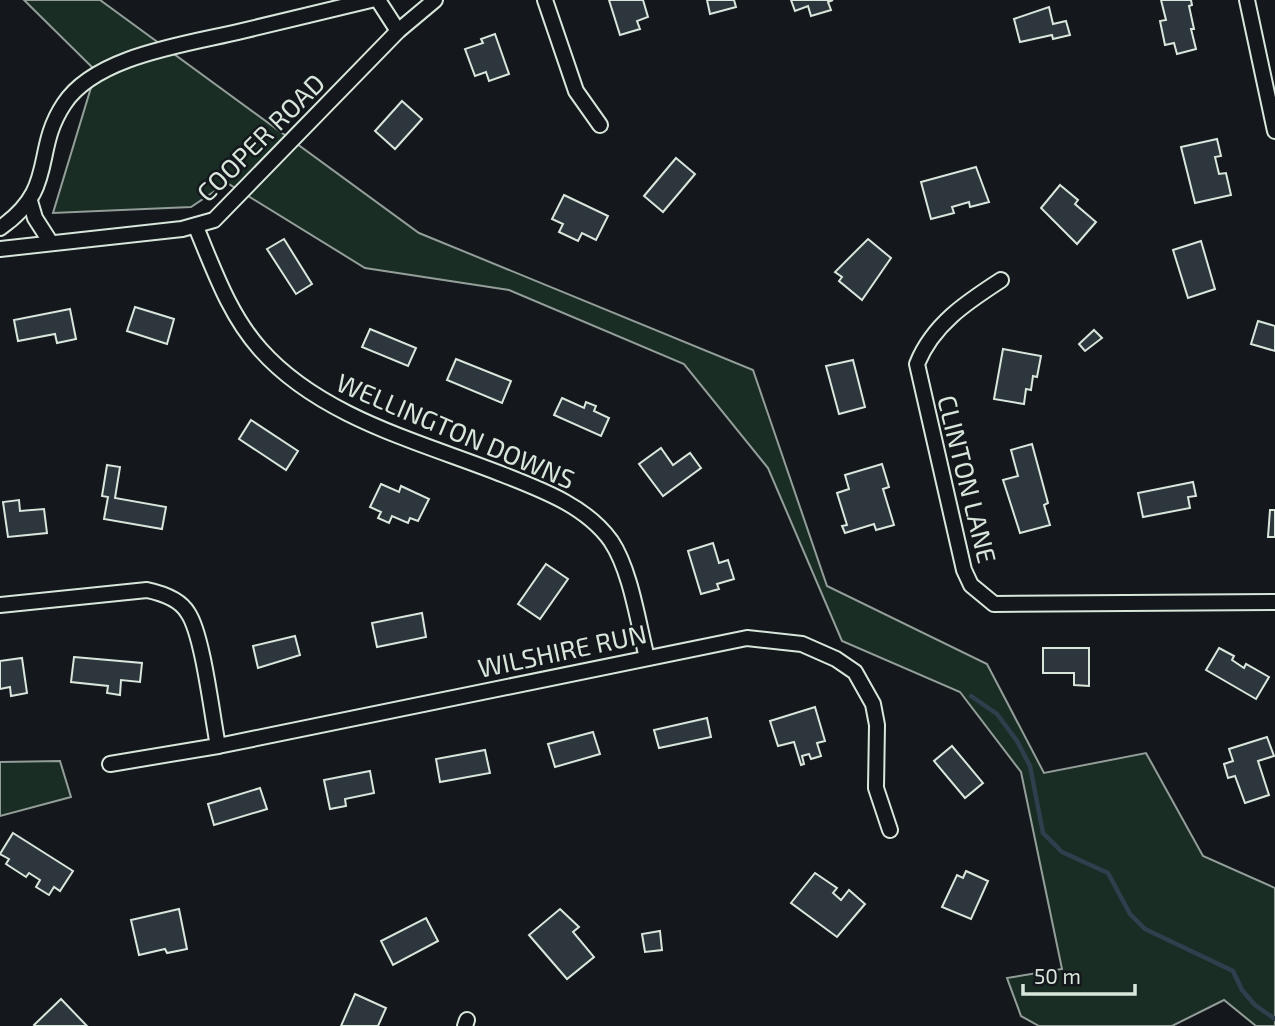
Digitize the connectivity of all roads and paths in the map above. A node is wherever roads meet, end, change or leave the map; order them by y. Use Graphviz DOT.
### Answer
graph roads {
  1 [pos="371,0"];
  2 [pos="378,0"];
  3 [pos="435,0"];
  4 [pos="545,0"];
  5 [pos="1247,0"];
  6 [pos="398,31"];
  7 [pos="600,125"];
  8 [pos="1275,131"];
  9 [pos="30,201"];
  10 [pos="196,227"];
  11 [pos="0,228"];
  12 [pos="51,243"];
  13 [pos="0,249"];
  14 [pos="1002,280"];
  15 [pos="1275,603"];
  16 [pos="0,605"];
  17 [pos="647,658"];
  18 [pos="218,746"];
  19 [pos="110,764"];
  20 [pos="890,830"];
  1 -- 9 [label="street"];
  2 -- 6 [label="street"];
  3 -- 6 [label="street, COOPER ROAD"];
  4 -- 7 [label="street"];
  5 -- 8 [label="street"];
  6 -- 10 [label="street, COOPER ROAD"];
  9 -- 11 [label="street"];
  9 -- 12 [label="street"];
  10 -- 12 [label="street, COOPER ROAD"];
  10 -- 17 [label="street, WELLINGTON DOWNS"];
  12 -- 13 [label="street, COOPER ROAD"];
  14 -- 15 [label="street, CLINTON LANE"];
  16 -- 18 [label="street"];
  17 -- 18 [label="street, WILSHIRE RUN"];
  17 -- 20 [label="street, WILSHIRE RUN"];
  18 -- 19 [label="street, WILSHIRE RUN"];
}
